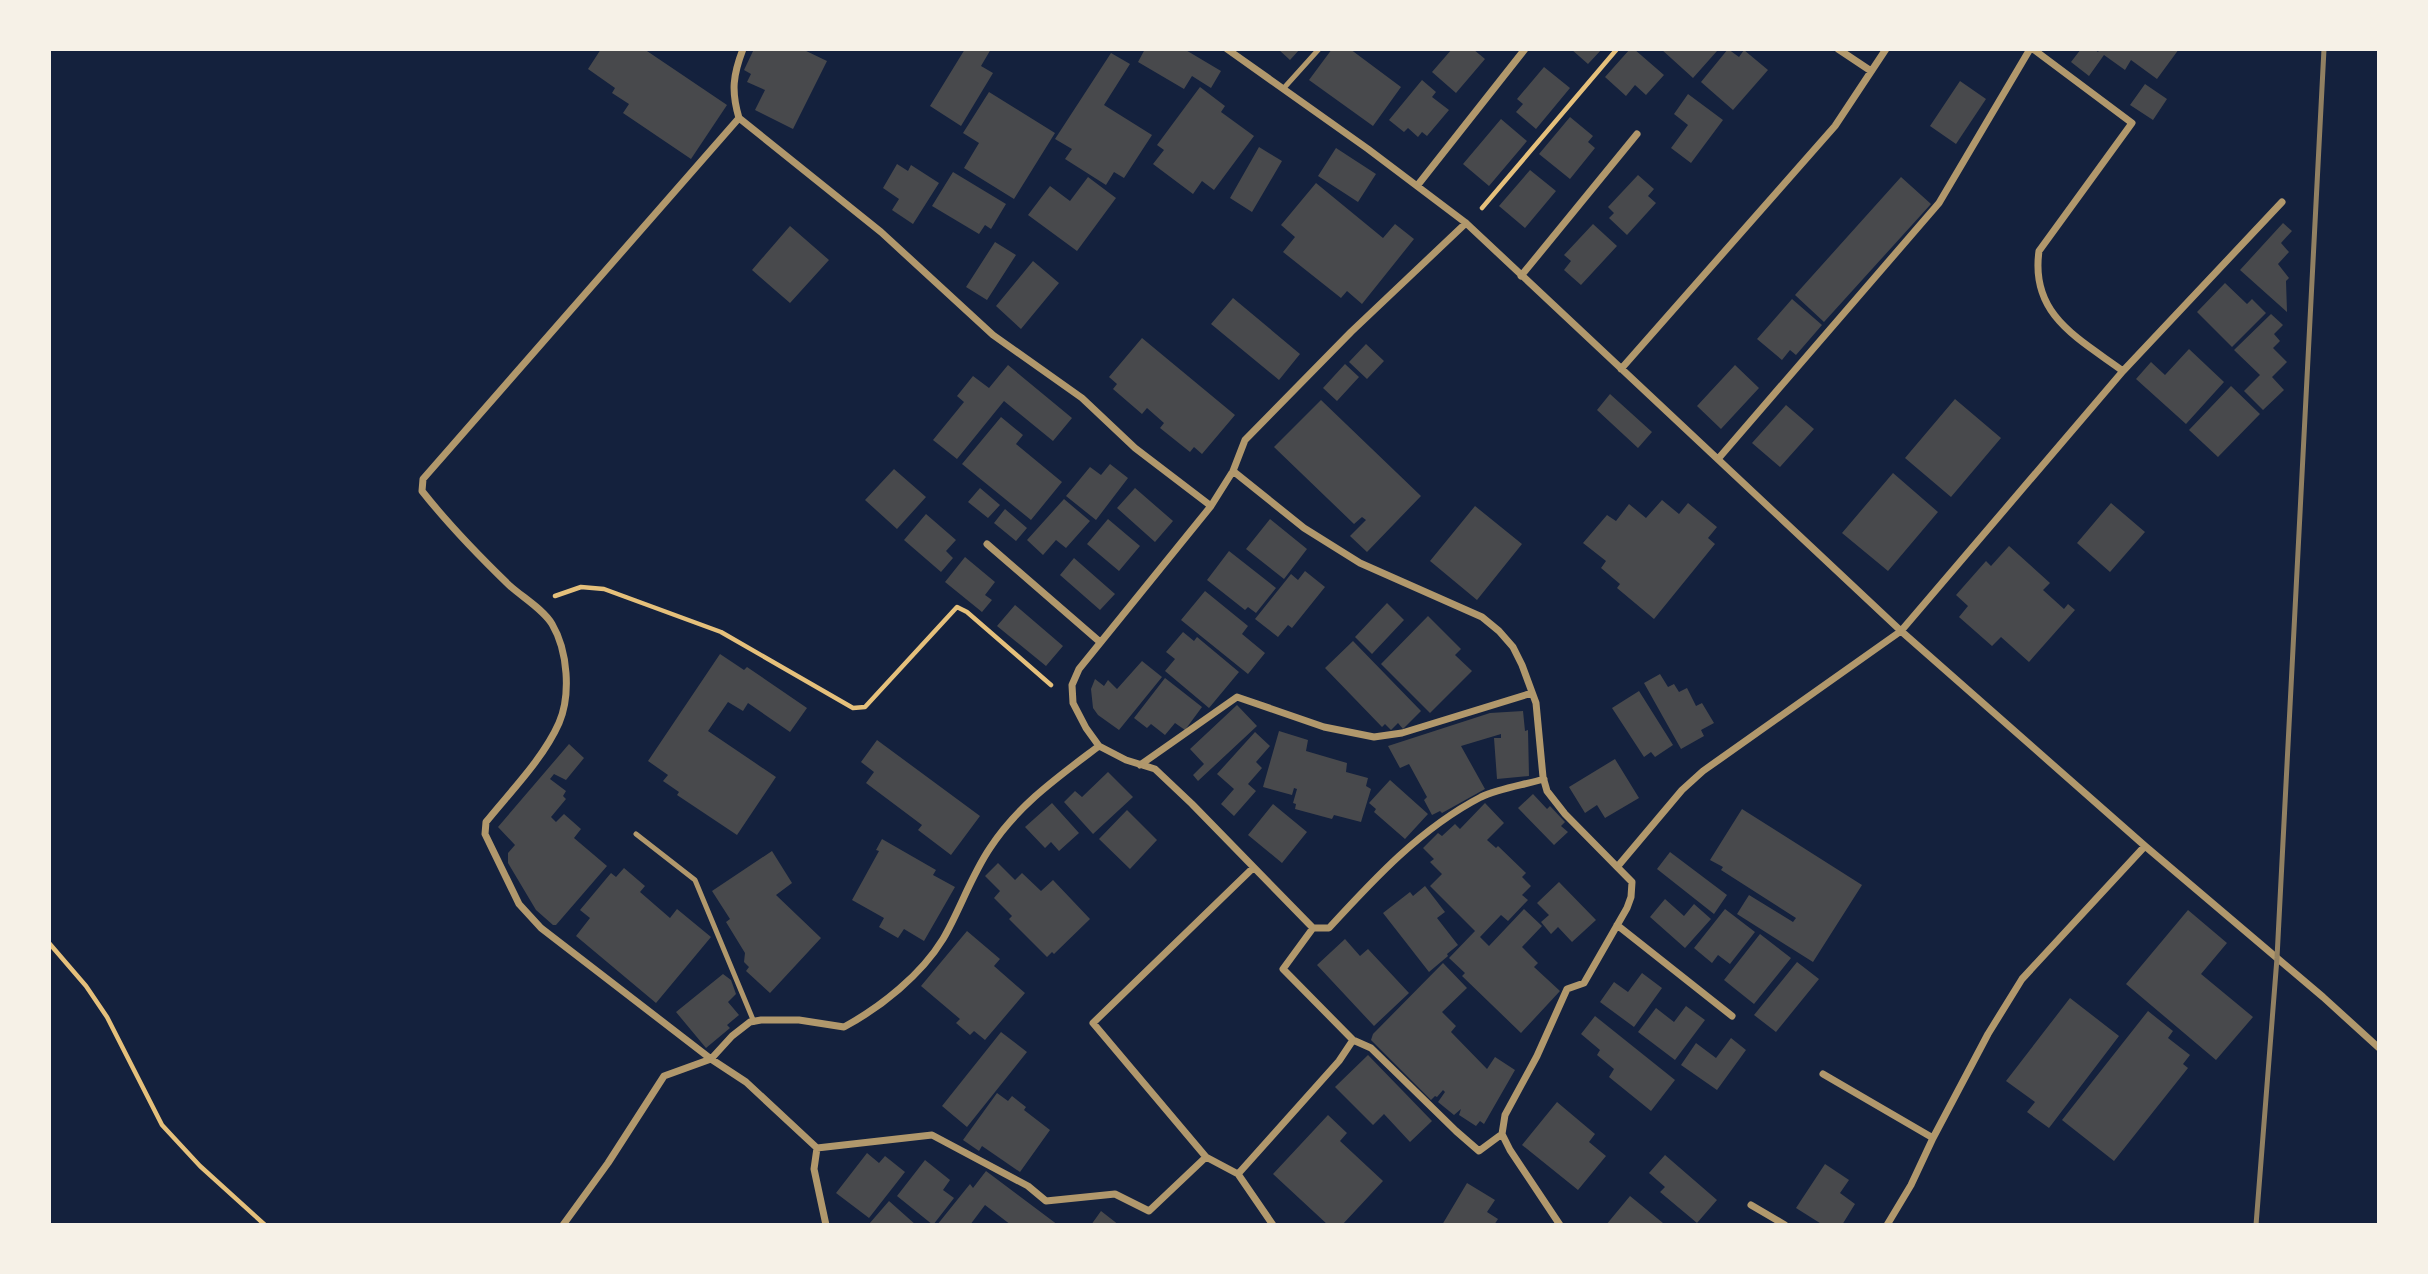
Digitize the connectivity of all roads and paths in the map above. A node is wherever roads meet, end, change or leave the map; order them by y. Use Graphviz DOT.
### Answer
graph roads {
  1 [pos="743,49"];
  2 [pos="1228,49"];
  3 [pos="1319,49"];
  4 [pos="1525,49"];
  5 [pos="1617,49"];
  6 [pos="1838,49"];
  7 [pos="1886,49"];
  8 [pos="2032,49"];
  9 [pos="1871,71"];
  10 [pos="1283,89"];
  11 [pos="739,118"];
  12 [pos="1637,134"];
  13 [pos="1417,186"];
  14 [pos="2282,202"];
  15 [pos="1466,223"];
  16 [pos="1521,275"];
  17 [pos="1620,369"];
  18 [pos="2123,371"];
  19 [pos="1718,459"];
  20 [pos="1233,471"];
  21 [pos="1211,506"];
  22 [pos="986,544"];
  23 [pos="531,605"];
  24 [pos="1900,631"];
  25 [pos="1100,642"];
  26 [pos="1532,693"];
  27 [pos="1073,703"];
  28 [pos="1099,746"];
  29 [pos="1140,765"];
  30 [pos="1544,779"];
  31 [pos="636,834"];
  32 [pos="2145,846"];
  33 [pos="1618,866"];
  34 [pos="1253,868"];
  35 [pos="1617,925"];
  36 [pos="1313,928"];
  37 [pos="49,943"];
  38 [pos="1732,1016"];
  39 [pos="754,1021"];
  40 [pos="1353,1040"];
  41 [pos="2379,1048"];
  42 [pos="711,1059"];
  43 [pos="1823,1074"];
  44 [pos="1502,1133"];
  45 [pos="1933,1138"];
  46 [pos="817,1148"];
  47 [pos="1206,1157"];
  48 [pos="1238,1174"];
  49 [pos="1751,1205"];
  50 [pos="265,1225"];
  51 [pos="564,1225"];
  52 [pos="827,1225"];
  53 [pos="1273,1225"];
  54 [pos="1560,1225"];
  55 [pos="1786,1225"];
  56 [pos="1887,1225"];
  1 -- 11 [label="street"];
  2 -- 10 [label="street"];
  3 -- 10 [label="lane"];
  4 -- 13 [label="street"];
  5 -- 15 [label="path"];
  6 -- 9 [label="street"];
  7 -- 9 [label="street"];
  8 -- 18 [label="street"];
  8 -- 19 [label="street"];
  9 -- 17 [label="street"];
  10 -- 13 [label="street"];
  11 -- 21 [label="street"];
  11 -- 23 [label="street"];
  12 -- 16 [label="street"];
  13 -- 15 [label="street"];
  14 -- 18 [label="street"];
  15 -- 16 [label="street"];
  15 -- 20 [label="street"];
  16 -- 17 [label="street"];
  17 -- 19 [label="street"];
  18 -- 24 [label="street"];
  19 -- 24 [label="street"];
  20 -- 21 [label="street"];
  20 -- 26 [label="street"];
  21 -- 25 [label="street"];
  22 -- 25 [label="street"];
  23 -- 27 [label="path"];
  23 -- 42 [label="street"];
  24 -- 32 [label="street"];
  24 -- 33 [label="street"];
  25 -- 27 [label="street"];
  26 -- 29 [label="street"];
  26 -- 30 [label="street"];
  27 -- 28 [label="street"];
  28 -- 29 [label="street"];
  28 -- 39 [label="street"];
  29 -- 34 [label="street"];
  30 -- 33 [label="street"];
  30 -- 36 [label="street"];
  31 -- 39 [label="lane"];
  32 -- 41 [label="street"];
  32 -- 45 [label="street"];
  33 -- 35 [label="street"];
  34 -- 36 [label="street"];
  34 -- 47 [label="street"];
  35 -- 38 [label="street"];
  35 -- 44 [label="street"];
  36 -- 40 [label="street"];
  37 -- 50 [label="path"];
  39 -- 42 [label="street"];
  40 -- 44 [label="street"];
  40 -- 48 [label="street"];
  42 -- 46 [label="street"];
  42 -- 51 [label="street"];
  43 -- 45 [label="street"];
  44 -- 54 [label="street"];
  45 -- 56 [label="street"];
  46 -- 47 [label="street"];
  46 -- 52 [label="street"];
  47 -- 48 [label="street"];
  48 -- 53 [label="street"];
  49 -- 55 [label="street"];
}
